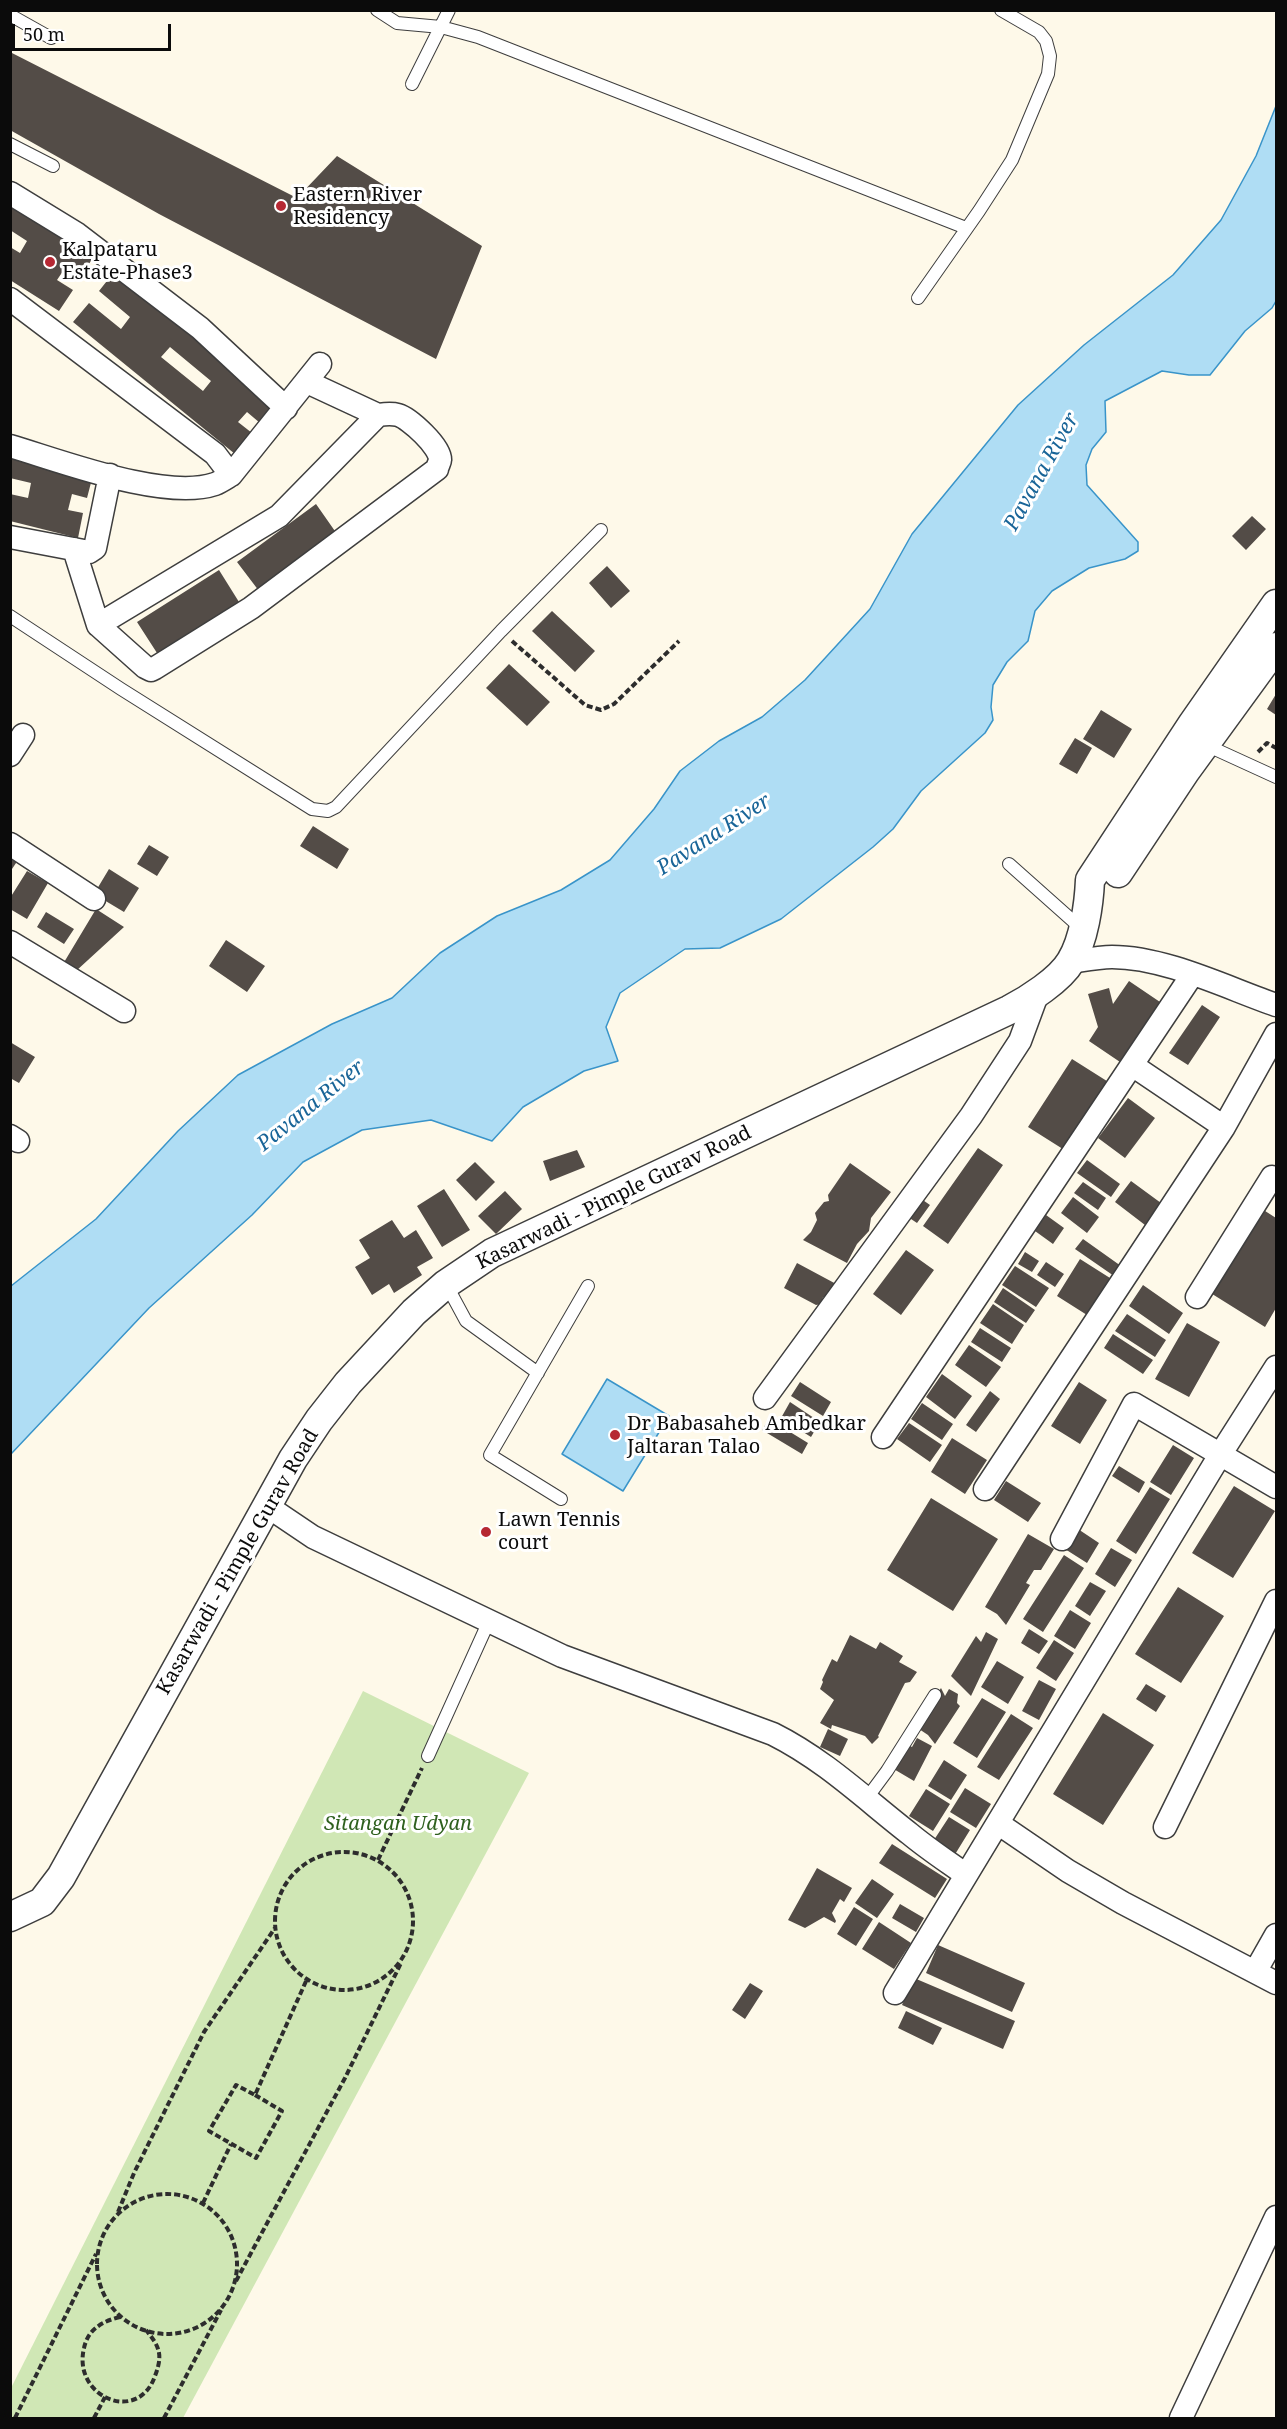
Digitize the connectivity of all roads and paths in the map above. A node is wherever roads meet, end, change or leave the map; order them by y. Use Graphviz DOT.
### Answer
graph roads {
  1 [pos="377,10"];
  2 [pos="449,10"];
  3 [pos="1001,10"];
  4 [pos="10,15"];
  5 [pos="441,27"];
  6 [pos="51,38"];
  7 [pos="412,84"];
  8 [pos="10,144"];
  9 [pos="53,166"];
  10 [pos="10,193"];
  11 [pos="966,228"];
  12 [pos="10,298"];
  13 [pos="918,298"];
  14 [pos="286,408"];
  15 [pos="378,415"];
  16 [pos="10,446"];
  17 [pos="110,475"];
  18 [pos="231,475"];
  19 [pos="602,530"];
  20 [pos="10,537"];
  21 [pos="74,549"];
  22 [pos="1276,604"];
  23 [pos="10,616"];
  24 [pos="98,626"];
  25 [pos="501,631"];
  26 [pos="679,641"];
  27 [pos="1276,647"];
  28 [pos="23,735"];
  29 [pos="1206,745"];
  30 [pos="10,755"];
  31 [pos="1276,777"];
  32 [pos="10,844"];
  33 [pos="1009,864"];
  34 [pos="94,899"];
  35 [pos="1086,919"];
  36 [pos="10,942"];
  37 [pos="1071,962"];
  38 [pos="1192,975"];
  39 [pos="1038,995"];
  40 [pos="1276,1005"];
  41 [pos="124,1011"];
  42 [pos="1276,1034"];
  43 [pos="1132,1065"];
  44 [pos="1224,1127"];
  45 [pos="1275,1176"];
  46 [pos="446,1284"];
  47 [pos="588,1286"];
  48 [pos="1197,1297"];
  49 [pos="1276,1367"];
  50 [pos="538,1373"];
  51 [pos="765,1398"];
  52 [pos="883,1437"];
  53 [pos="1220,1455"];
  54 [pos="1276,1487"];
  55 [pos="985,1489"];
  56 [pos="561,1499"];
  57 [pos="267,1506"];
  58 [pos="1062,1539"];
  59 [pos="1276,1601"];
  60 [pos="489,1621"];
  61 [pos="935,1695"];
  62 [pos="428,1756"];
  63 [pos="867,1798"];
  64 [pos="999,1824"];
  65 [pos="1165,1827"];
  66 [pos="378,1860"];
  67 [pos="966,1875"];
  68 [pos="10,1917"];
  69 [pos="275,1927"];
  70 [pos="1276,1935"];
  71 [pos="405,1956"];
  72 [pos="1255,1972"];
  73 [pos="306,1980"];
  74 [pos="1276,1983"];
  75 [pos="895,1993"];
  76 [pos="255,2095"];
  77 [pos="231,2144"];
  78 [pos="203,2203"];
  79 [pos="118,2213"];
  80 [pos="1276,2217"];
  81 [pos="99,2248"];
  82 [pos="234,2284"];
  83 [pos="224,2305"];
  84 [pos="120,2317"];
  85 [pos="146,2330"];
  86 [pos="105,2397"];
  87 [pos="15,2418"];
  88 [pos="94,2418"];
  89 [pos="164,2418"];
  90 [pos="1181,2418"];
  1 -- 5 [label="lane"];
  2 -- 5 [label="lane"];
  3 -- 11 [label="lane"];
  4 -- 6 [label="lane"];
  5 -- 7 [label="lane"];
  5 -- 11 [label="lane"];
  8 -- 9 [label="lane"];
  10 -- 14 [label="street"];
  11 -- 13 [label="lane"];
  12 -- 18 [label="street"];
  14 -- 15 [label="street"];
  14 -- 18 [label="street"];
  15 -- 24 [label="street"];
  15 -- 24 [label="street"];
  16 -- 17 [label="street"];
  17 -- 18 [label="street"];
  17 -- 21 [label="street"];
  19 -- 25 [label="lane"];
  20 -- 21 [label="street"];
  21 -- 24 [label="street"];
  22 -- 35 [label="street, Kasarwadi - Pimple Gurav Road"];
  23 -- 25 [label="lane"];
  25 -- 26 [label="path"];
  27 -- 29 [label="street, Kasarwadi - Pimple Gurav Road"];
  28 -- 30 [label="street"];
  29 -- 31 [label="lane"];
  29 -- 35 [label="street, Kasarwadi - Pimple Gurav Road"];
  32 -- 34 [label="street"];
  33 -- 35 [label="lane"];
  35 -- 37 [label="street, Kasarwadi - Pimple Gurav Road"];
  36 -- 41 [label="street"];
  37 -- 38 [label="street"];
  37 -- 39 [label="street, Kasarwadi - Pimple Gurav Road"];
  38 -- 40 [label="street"];
  38 -- 43 [label="street"];
  39 -- 46 [label="street, Kasarwadi - Pimple Gurav Road"];
  39 -- 51 [label="street"];
  42 -- 44 [label="street"];
  43 -- 44 [label="street"];
  43 -- 52 [label="street"];
  44 -- 55 [label="street"];
  45 -- 48 [label="street"];
  46 -- 50 [label="lane"];
  46 -- 57 [label="street, Kasarwadi - Pimple Gurav Road"];
  47 -- 50 [label="lane"];
  49 -- 53 [label="street"];
  50 -- 56 [label="lane"];
  53 -- 54 [label="street"];
  53 -- 58 [label="street"];
  53 -- 64 [label="street"];
  57 -- 60 [label="street"];
  57 -- 68 [label="street, Kasarwadi - Pimple Gurav Road"];
  59 -- 65 [label="street"];
  60 -- 62 [label="lane"];
  60 -- 63 [label="street"];
  61 -- 63 [label="lane"];
  62 -- 66 [label="path"];
  63 -- 67 [label="street"];
  64 -- 67 [label="street"];
  64 -- 72 [label="street"];
  66 -- 69 [label="path"];
  66 -- 71 [label="path"];
  67 -- 75 [label="street"];
  69 -- 73 [label="path"];
  69 -- 79 [label="path"];
  70 -- 72 [label="street"];
  71 -- 73 [label="path"];
  71 -- 82 [label="path"];
  72 -- 74 [label="street"];
  73 -- 76 [label="path"];
  76 -- 77 [label="path"];
  76 -- 77 [label="path"];
  77 -- 78 [label="path"];
  78 -- 79 [label="path"];
  78 -- 82 [label="path"];
  79 -- 81 [label="path"];
  80 -- 90 [label="street"];
  81 -- 84 [label="path"];
  81 -- 87 [label="path"];
  82 -- 83 [label="path"];
  83 -- 85 [label="path"];
  83 -- 89 [label="path"];
  84 -- 85 [label="path"];
  84 -- 86 [label="path"];
  85 -- 86 [label="path"];
  86 -- 88 [label="path"];
}
